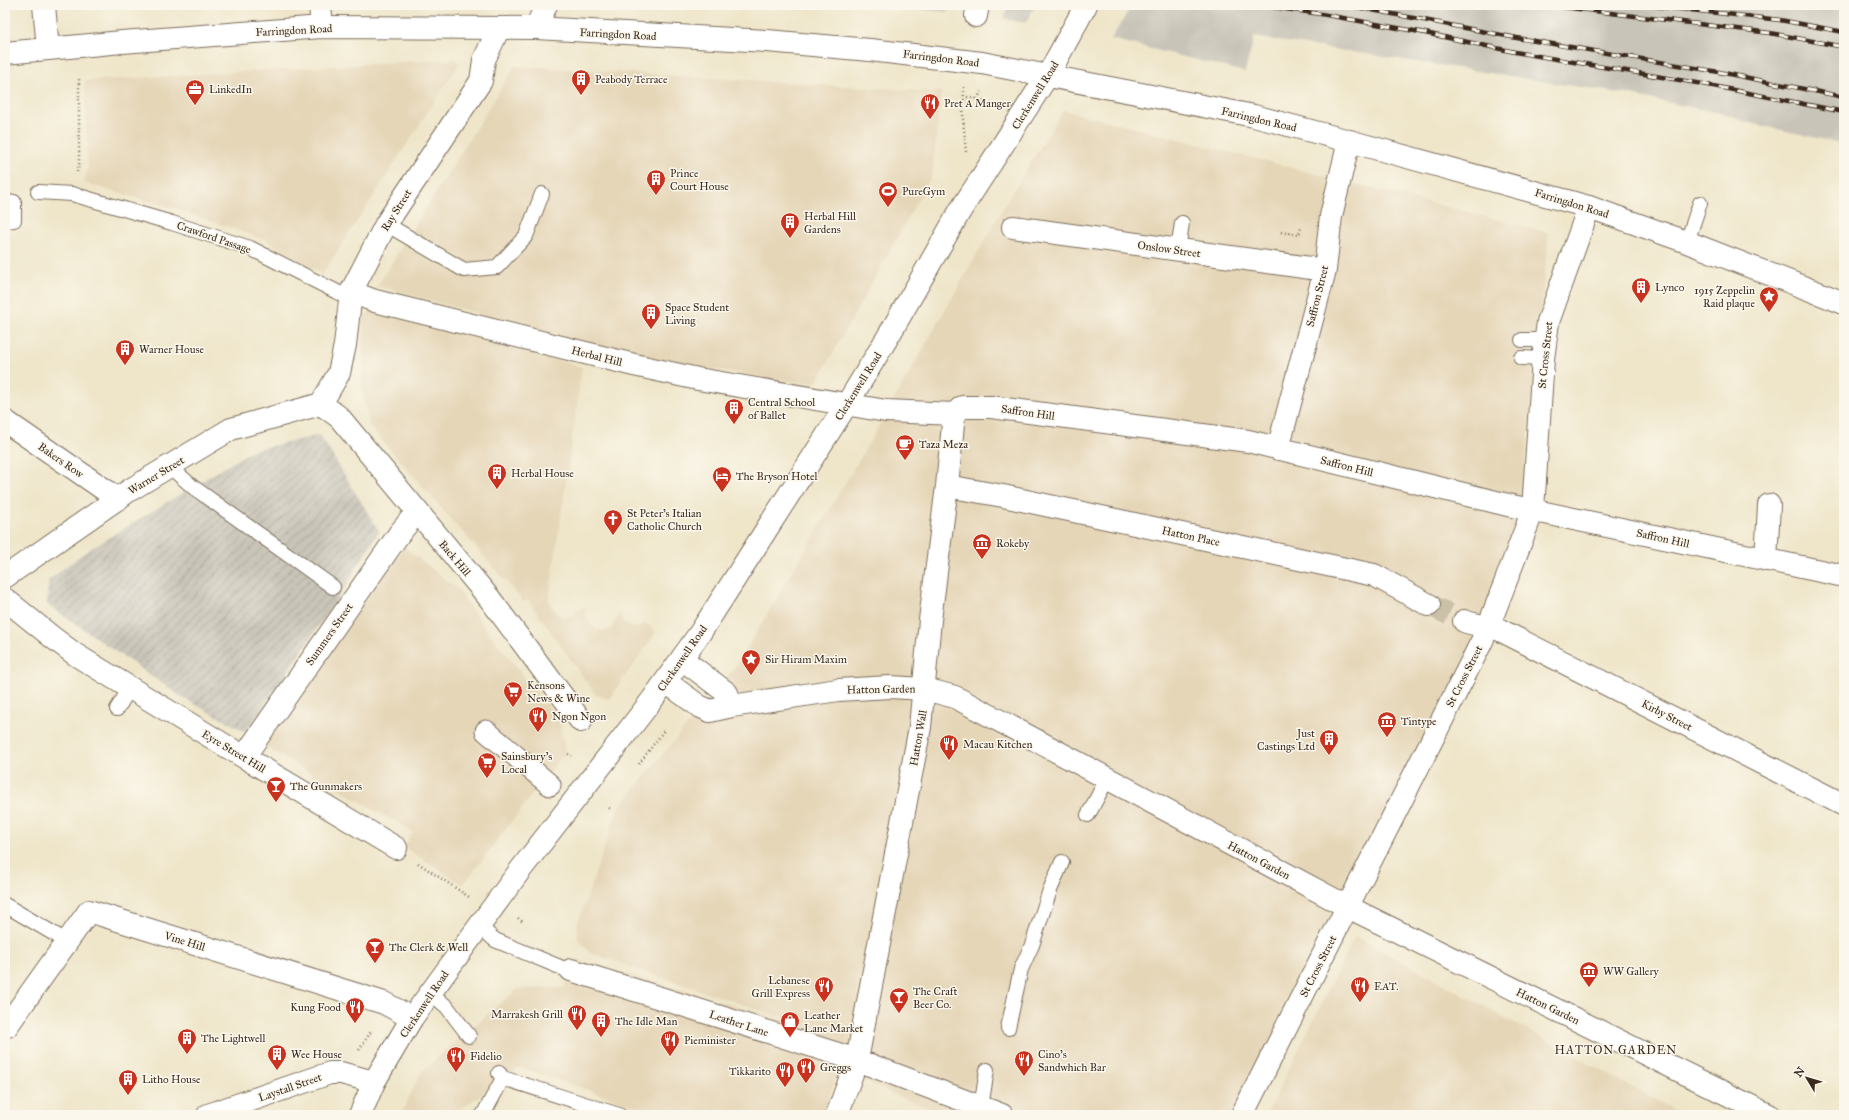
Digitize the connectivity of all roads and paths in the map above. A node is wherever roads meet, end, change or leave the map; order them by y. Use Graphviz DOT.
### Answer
graph roads {
  1 [pos="44,5"];
  2 [pos="320,5"];
  3 [pos="546,5"];
  4 [pos="1086,5"];
  5 [pos="322,28"];
  6 [pos="499,28"];
  7 [pos="536,28"];
  8 [pos="48,49"];
  9 [pos="5,53"];
  10 [pos="965,61"];
  11 [pos="1048,75"];
  12 [pos="78,79"];
  13 [pos="985,85"];
  14 [pos="967,97"];
  15 [pos="977,99"];
  16 [pos="993,104"];
  17 [pos="1349,141"];
  18 [pos="979,183"];
  19 [pos="38,192"];
  20 [pos="72,194"];
  21 [pos="542,194"];
  22 [pos="14,202"];
  23 [pos="1700,203"];
  24 [pos="1589,207"];
  25 [pos="5,221"];
  26 [pos="1182,223"];
  27 [pos="386,224"];
  28 [pos="1013,227"];
  29 [pos="1281,232"];
  30 [pos="1300,235"];
  31 [pos="1687,242"];
  32 [pos="1178,250"];
  33 [pos="1325,270"];
  34 [pos="350,295"];
  35 [pos="1844,303"];
  36 [pos="1522,340"];
  37 [pos="1544,349"];
  38 [pos="1521,358"];
  39 [pos="321,404"];
  40 [pos="847,404"];
  41 [pos="954,414"];
  42 [pos="5,421"];
  43 [pos="1278,449"];
  44 [pos="170,467"];
  45 [pos="947,486"];
  46 [pos="118,499"];
  47 [pos="1769,505"];
  48 [pos="1533,510"];
  49 [pos="416,513"];
  50 [pos="1766,560"];
  51 [pos="1844,576"];
  52 [pos="5,577"];
  53 [pos="333,587"];
  54 [pos="5,599"];
  55 [pos="1429,605"];
  56 [pos="1464,621"];
  57 [pos="1490,625"];
  58 [pos="682,659"];
  59 [pos="666,682"];
  60 [pos="130,688"];
  61 [pos="925,688"];
  62 [pos="732,706"];
  63 [pos="117,709"];
  64 [pos="580,721"];
  65 [pos="486,731"];
  66 [pos="568,754"];
  67 [pos="572,756"];
  68 [pos="244,757"];
  69 [pos="1107,779"];
  70 [pos="550,785"];
  71 [pos="1844,806"];
  72 [pos="608,808"];
  73 [pos="612,810"];
  74 [pos="1088,815"];
  75 [pos="396,848"];
  76 [pos="1062,862"];
  77 [pos="468,897"];
  78 [pos="5,905"];
  79 [pos="1348,907"];
  80 [pos="517,918"];
  81 [pos="524,923"];
  82 [pos="479,926"];
  83 [pos="68,942"];
  84 [pos="571,970"];
  85 [pos="430,993"];
  86 [pos="412,1018"];
  87 [pos="7,1026"];
  88 [pos="1008,1028"];
  89 [pos="469,1036"];
  90 [pos="857,1060"];
  91 [pos="988,1070"];
  92 [pos="374,1082"];
  93 [pos="981,1107"];
  94 [pos="208,1115"];
  95 [pos="360,1115"];
  96 [pos="483,1115"];
  97 [pos="619,1115"];
  98 [pos="837,1115"];
  99 [pos="1002,1115"];
  100 [pos="1242,1115"];
  101 [pos="1769,1115"];
  1 -- 8 [label="street"];
  2 -- 5 [label="street"];
  3 -- 7 [label="street"];
  4 -- 11 [label="street, Clerkenwell Road"];
  5 -- 6 [label="street, Farringdon Road"];
  5 -- 8 [label="street, Farringdon Road"];
  6 -- 7 [label="street, Farringdon Road"];
  6 -- 27 [label="street, Ray Street"];
  7 -- 10 [label="street, Farringdon Road"];
  8 -- 9 [label="street, Farringdon Road"];
  10 -- 11 [label="street, Farringdon Road"];
  10 -- 18 [label="path"];
  11 -- 17 [label="street, Farringdon Road"];
  11 -- 18 [label="street, Clerkenwell Road"];
  12 -- 20 [label="path"];
  13 -- 15 [label="path"];
  14 -- 15 [label="path"];
  15 -- 16 [label="path"];
  17 -- 24 [label="street, Farringdon Road"];
  17 -- 33 [label="street, Saffron Street"];
  18 -- 40 [label="street, Clerkenwell Road"];
  19 -- 20 [label="lane, Crawford Passage"];
  20 -- 34 [label="lane, Crawford Passage"];
  21 -- 27 [label="lane"];
  22 -- 25 [label="lane"];
  23 -- 31 [label="lane"];
  24 -- 31 [label="street, Farringdon Road"];
  24 -- 37 [label="street, St Cross Street"];
  26 -- 32 [label="lane"];
  27 -- 34 [label="street, Ray Street"];
  28 -- 32 [label="street, Onslow Street"];
  29 -- 30 [label="path"];
  31 -- 35 [label="street, Farringdon Road"];
  32 -- 33 [label="street, Onslow Street"];
  33 -- 43 [label="street, Saffron Street"];
  34 -- 39 [label="street, Ray Street"];
  34 -- 40 [label="street, Herbal Hill"];
  36 -- 37 [label="lane"];
  37 -- 38 [label="lane"];
  37 -- 48 [label="street, St Cross Street"];
  39 -- 44 [label="street, Warner Street"];
  39 -- 49 [label="street, Back Hill"];
  40 -- 41 [label="street, Saffron Hill"];
  40 -- 58 [label="street, Clerkenwell Road"];
  41 -- 43 [label="street, Saffron Hill"];
  41 -- 45 [label="street, Hatton Wall"];
  42 -- 46 [label="street, Bakers Row"];
  43 -- 48 [label="street, Saffron Hill"];
  44 -- 46 [label="street, Warner Street"];
  44 -- 53 [label="lane"];
  45 -- 55 [label="street, Hatton Place"];
  45 -- 61 [label="street, Hatton Wall"];
  46 -- 52 [label="street, Warner Street"];
  47 -- 50 [label="street"];
  48 -- 50 [label="street, Saffron Hill"];
  48 -- 57 [label="street, St Cross Street"];
  49 -- 64 [label="street, Back Hill"];
  49 -- 68 [label="street, Summers Street"];
  50 -- 51 [label="street, Saffron Hill"];
  54 -- 60 [label="street, Eyre Street Hill"];
  56 -- 57 [label="street"];
  57 -- 71 [label="street, Kirby Street"];
  57 -- 79 [label="street, St Cross Street"];
  58 -- 59 [label="street, Clerkenwell Road"];
  58 -- 62 [label="street"];
  59 -- 62 [label="street, Hatton Garden"];
  59 -- 82 [label="street, Clerkenwell Road"];
  60 -- 63 [label="lane"];
  60 -- 68 [label="street, Eyre Street Hill"];
  61 -- 62 [label="street, Hatton Garden"];
  61 -- 69 [label="street, Hatton Garden"];
  61 -- 90 [label="street, Hatton Wall"];
  65 -- 70 [label="street"];
  66 -- 67 [label="path"];
  68 -- 75 [label="street, Eyre Street Hill"];
  69 -- 74 [label="lane"];
  69 -- 79 [label="street, Hatton Garden"];
  72 -- 73 [label="path"];
  75 -- 77 [label="path"];
  76 -- 88 [label="lane"];
  78 -- 83 [label="lane"];
  79 -- 100 [label="street, St Cross Street"];
  79 -- 101 [label="street, Hatton Garden"];
  80 -- 81 [label="path"];
  82 -- 84 [label="lane, Leather Lane"];
  82 -- 85 [label="street, Clerkenwell Road"];
  83 -- 86 [label="street, Vine Hill"];
  83 -- 87 [label="street, Vine Hill"];
  84 -- 90 [label="street, Leather Lane"];
  85 -- 86 [label="street, Clerkenwell Road"];
  85 -- 89 [label="lane"];
  86 -- 92 [label="street, Clerkenwell Road"];
  90 -- 93 [label="street, Leather Lane"];
  90 -- 98 [label="street, Hatton Wall"];
  91 -- 93 [label="lane"];
  92 -- 94 [label="street, Laystall Street"];
  92 -- 95 [label="street, Clerkenwell Road"];
  93 -- 99 [label="street, Leather Lane"];
  96 -- 97 [label="lane"];
}
